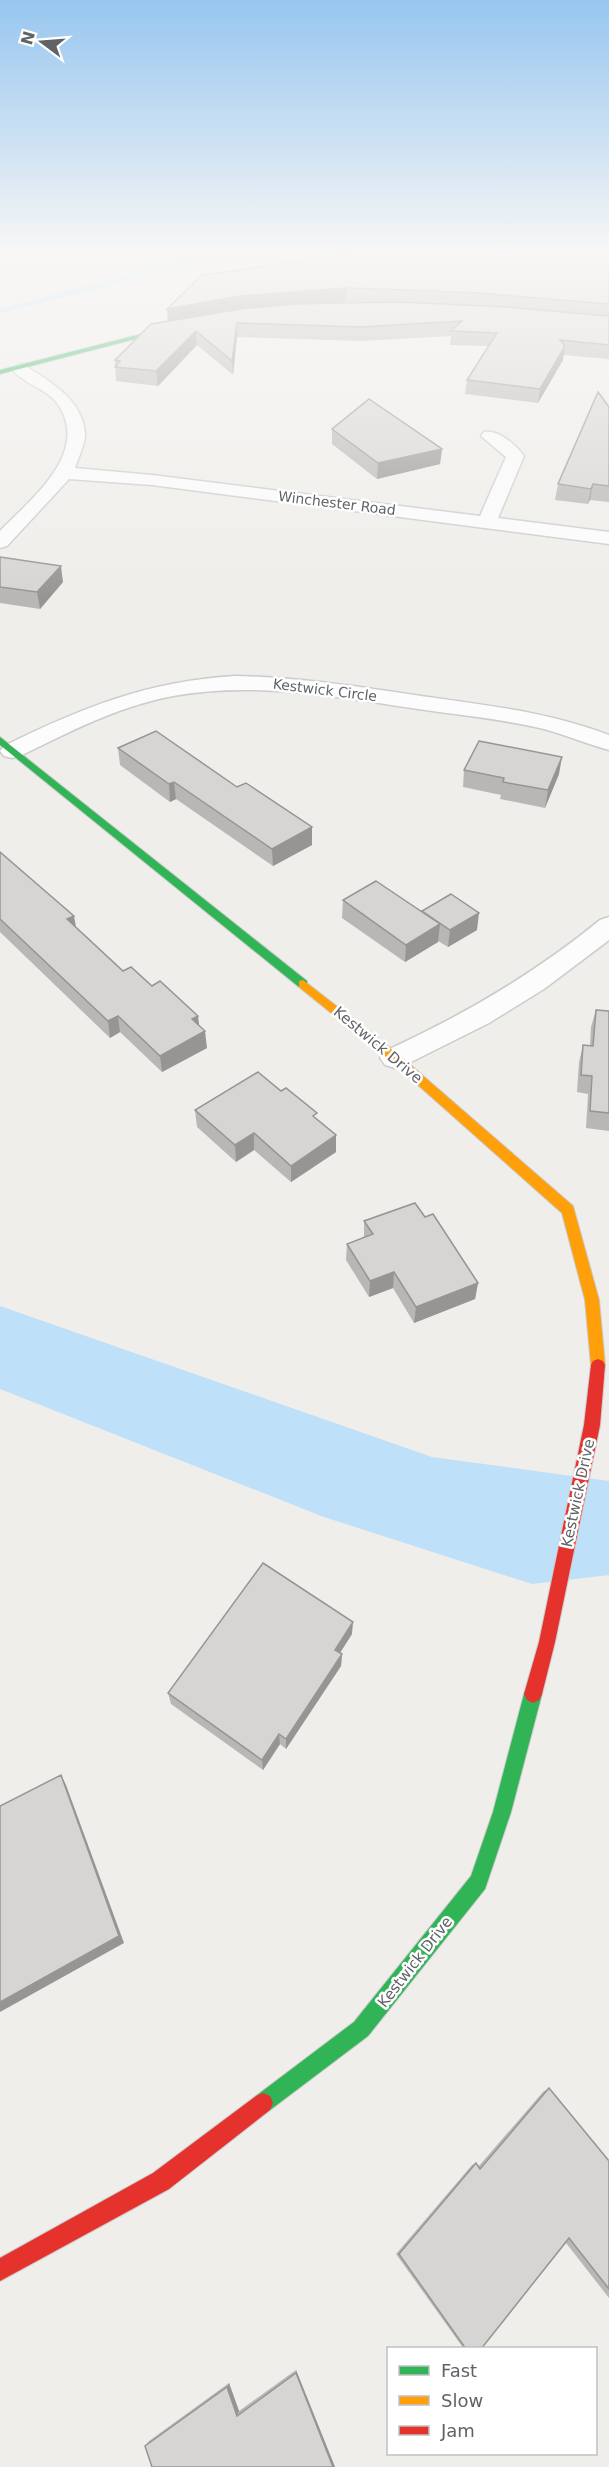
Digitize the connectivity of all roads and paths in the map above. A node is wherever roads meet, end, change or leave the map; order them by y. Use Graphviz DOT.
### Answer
graph roads {
  1 [pos="20,369"];
  2 [pos="0,372"];
  3 [pos="490,436"];
  4 [pos="65,473"];
  5 [pos="487,522"];
  6 [pos="609,538"];
  7 [pos="0,542"];
  8 [pos="609,743"];
  9 [pos="6,745"];
  10 [pos="609,926"];
  11 [pos="395,1058"];
  12 [pos="0,2270"];
  1 -- 2 [label="street"];
  1 -- 4 [label="street"];
  3 -- 5 [label="street"];
  4 -- 5 [label="street, Winchester Road"];
  4 -- 7 [label="street"];
  5 -- 6 [label="street, Winchester Road"];
  8 -- 9 [label="street, Kestwick Circle"];
  9 -- 11 [label="street, Kestwick Drive"];
  10 -- 11 [label="street"];
  11 -- 12 [label="street, Kestwick Drive"];
}
